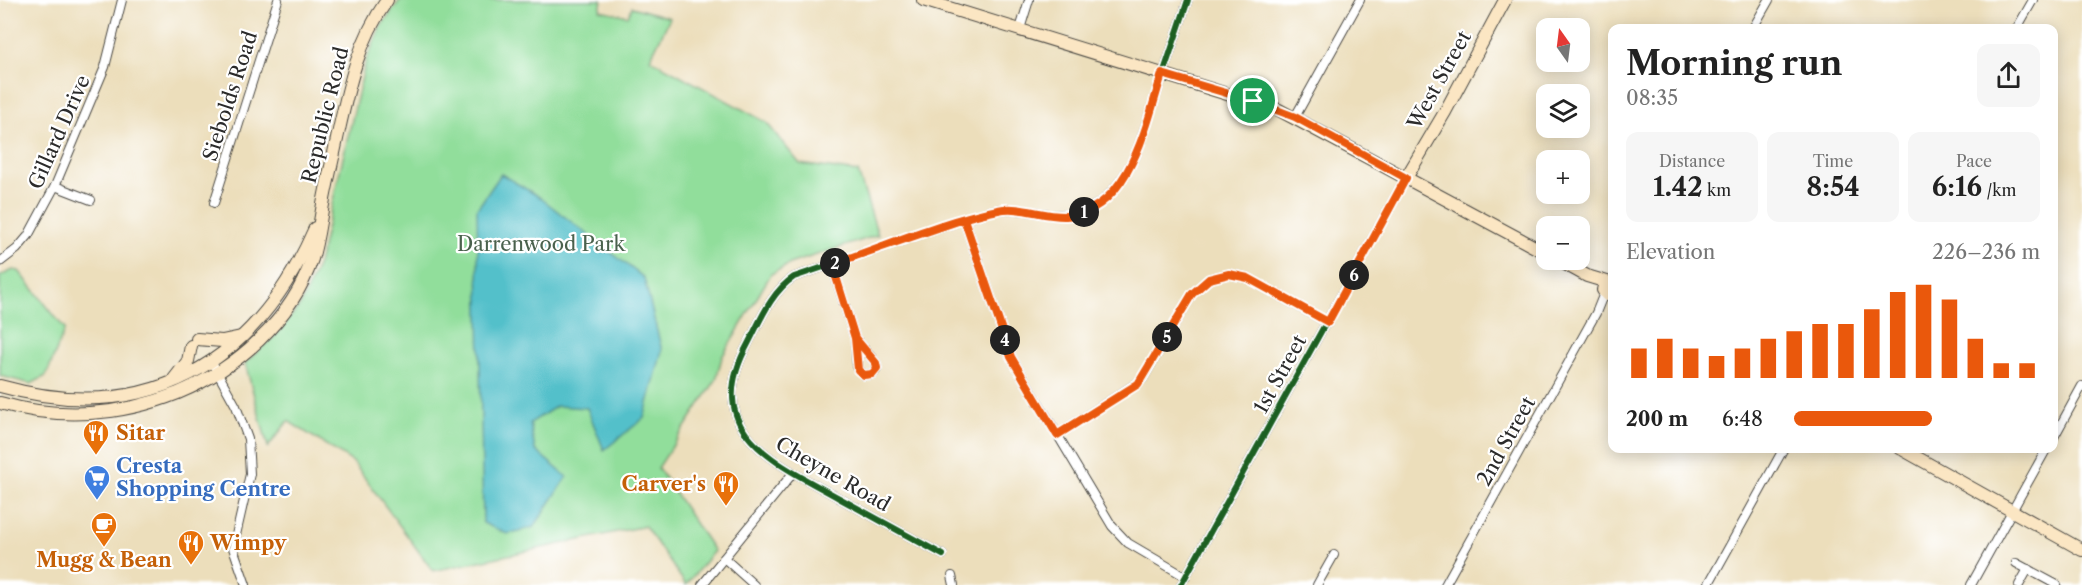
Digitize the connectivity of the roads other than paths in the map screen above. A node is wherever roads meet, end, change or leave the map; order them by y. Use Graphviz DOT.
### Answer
graph roads {
  1 [pos="122,0"];
  2 [pos="278,0"];
  3 [pos="387,0"];
  4 [pos="923,0"];
  5 [pos="1029,0"];
  6 [pos="1188,0"];
  7 [pos="1360,0"];
  8 [pos="1505,0"];
  9 [pos="1768,0"];
  10 [pos="2033,0"];
  11 [pos="1755,24"];
  12 [pos="2019,24"];
  13 [pos="1020,29"];
  14 [pos="1162,74"];
  15 [pos="1295,117"];
  16 [pos="1406,178"];
  17 [pos="55,186"];
  18 [pos="91,200"];
  19 [pos="214,203"];
  20 [pos="322,211"];
  21 [pos="964,219"];
  22 [pos="1536,248"];
  23 [pos="0,262"];
  24 [pos="832,264"];
  25 [pos="1576,270"];
  26 [pos="1608,287"];
  27 [pos="1608,290"];
  28 [pos="1328,322"];
  29 [pos="241,337"];
  30 [pos="855,338"];
  31 [pos="212,368"];
  32 [pos="171,382"];
  33 [pos="0,386"];
  34 [pos="2082,386"];
  35 [pos="0,403"];
  36 [pos="2058,430"];
  37 [pos="1057,435"];
  38 [pos="1781,453"];
  39 [pos="1909,453"];
  40 [pos="2044,453"];
  41 [pos="793,473"];
  42 [pos="2013,511"];
  43 [pos="2082,550"];
  44 [pos="943,555"];
  45 [pos="1334,555"];
  46 [pos="724,558"];
  47 [pos="2016,563"];
  48 [pos="2028,569"];
  49 [pos="1184,581"];
  50 [pos="246,585"];
  51 [pos="702,585"];
  52 [pos="754,585"];
  53 [pos="1317,585"];
  54 [pos="1445,585"];
  55 [pos="1708,585"];
  56 [pos="1971,585"];
  57 [pos="2019,585"];
  58 [pos="2056,585"];
  1 -- 17 [label="street, Gillard Drive"];
  2 -- 19 [label="street, Siebolds Road"];
  3 -- 20 [label="main road, Republic Road"];
  4 -- 13 [label="main road"];
  5 -- 13 [label="street"];
  6 -- 14 [label="street, Cheyne Road"];
  7 -- 15 [label="street"];
  8 -- 16 [label="main road, West Street"];
  9 -- 11 [label="street"];
  10 -- 12 [label="street"];
  13 -- 14 [label="main road"];
  14 -- 15 [label="main road"];
  14 -- 21 [label="street, Cheyne Road"];
  15 -- 16 [label="main road"];
  16 -- 22 [label="main road"];
  16 -- 28 [label="street, 1st Street"];
  17 -- 18 [label="street"];
  17 -- 23 [label="street, Gillard Drive"];
  20 -- 29 [label="main road, Republic Road"];
  20 -- 31 [label="main road, Republic Road"];
  21 -- 24 [label="street, Cheyne Road"];
  21 -- 37 [label="street"];
  24 -- 30 [label="street"];
  24 -- 41 [label="street, Cheyne Road"];
  25 -- 26 [label="main road"];
  27 -- 54 [label="street, 2nd Street"];
  28 -- 37 [label="street"];
  28 -- 49 [label="street, 1st Street"];
  29 -- 31 [label="main road, Republic Road"];
  29 -- 32 [label="main road"];
  31 -- 32 [label="main road, Republic Road"];
  31 -- 35 [label="main road, Republic Road"];
  31 -- 50 [label="street"];
  32 -- 33 [label="main road, Republic Road"];
  34 -- 36 [label="street"];
  37 -- 49 [label="street"];
  38 -- 55 [label="street"];
  39 -- 42 [label="main road"];
  40 -- 42 [label="street"];
  41 -- 44 [label="street, Cheyne Road"];
  41 -- 46 [label="street"];
  42 -- 43 [label="main road"];
  42 -- 56 [label="street"];
  45 -- 53 [label="street"];
  46 -- 51 [label="street"];
  46 -- 52 [label="street"];
  47 -- 48 [label="street"];
  48 -- 57 [label="street"];
  48 -- 58 [label="street"];
}
